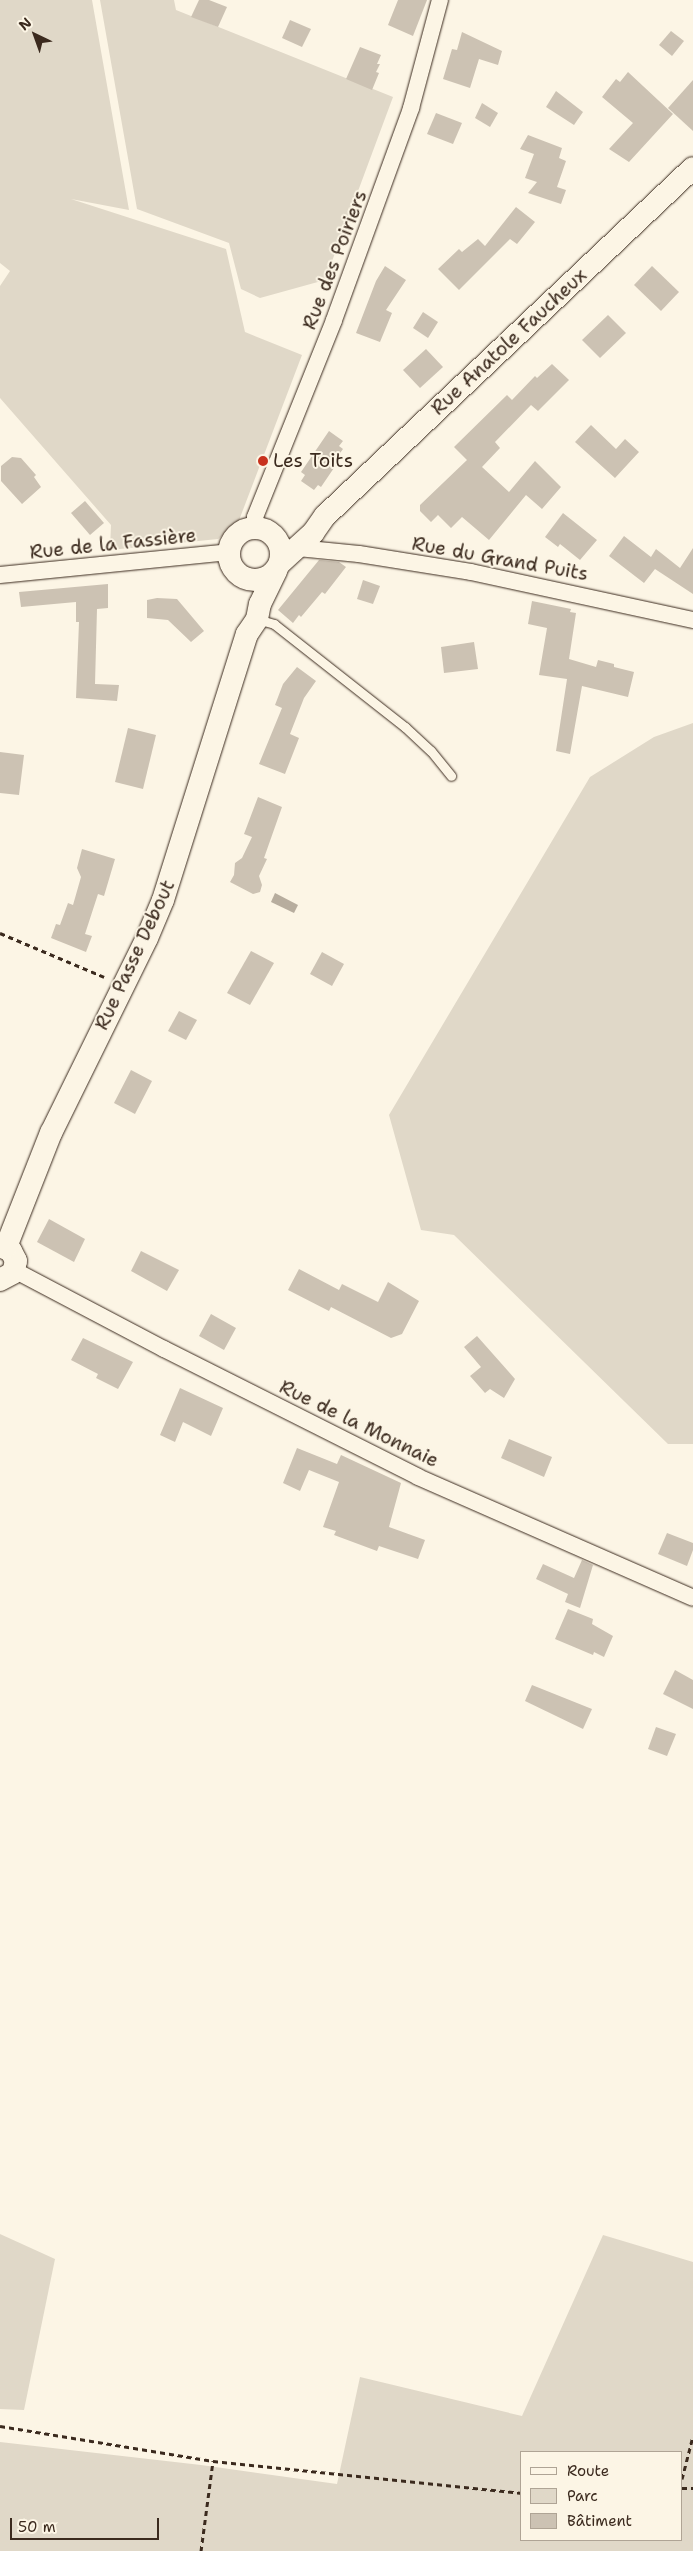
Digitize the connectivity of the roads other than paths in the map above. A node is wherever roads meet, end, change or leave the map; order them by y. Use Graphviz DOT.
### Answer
graph roads {
  1 [pos="440,0"];
  2 [pos="693,168"];
  3 [pos="325,516"];
  4 [pos="256,528"];
  5 [pos="276,538"];
  6 [pos="298,548"];
  7 [pos="229,552"];
  8 [pos="278,567"];
  9 [pos="239,574"];
  10 [pos="0,575"];
  11 [pos="693,620"];
  12 [pos="252,626"];
  13 [pos="451,776"];
  14 [pos="3,1247"];
  15 [pos="7,1275"];
  16 [pos="693,1598"];
  1 -- 4 [label="street, Rue des Poiriers"];
  2 -- 3 [label="main road, Rue Anatole Faucheux"];
  3 -- 5 [label="main road, Rue Anatole Faucheux"];
  3 -- 6 [label="main road, Rue Anatole Faucheux"];
  4 -- 5 [label="main road"];
  4 -- 7 [label="main road"];
  5 -- 8 [label="main road"];
  6 -- 8 [label="main road, Rue Anatole Faucheux"];
  6 -- 11 [label="street, Rue du Grand Puits"];
  7 -- 9 [label="main road"];
  7 -- 10 [label="street, Rue de la Fassière"];
  8 -- 9 [label="main road"];
  8 -- 12 [label="main road, Rue Passe Debout"];
  9 -- 12 [label="main road"];
  12 -- 13 [label="lane"];
  12 -- 14 [label="main road, Rue Passe Debout"];
  14 -- 15 [label="main road, Rue Passe Debout"];
  15 -- 16 [label="street, Rue de la Monnaie"];
}
